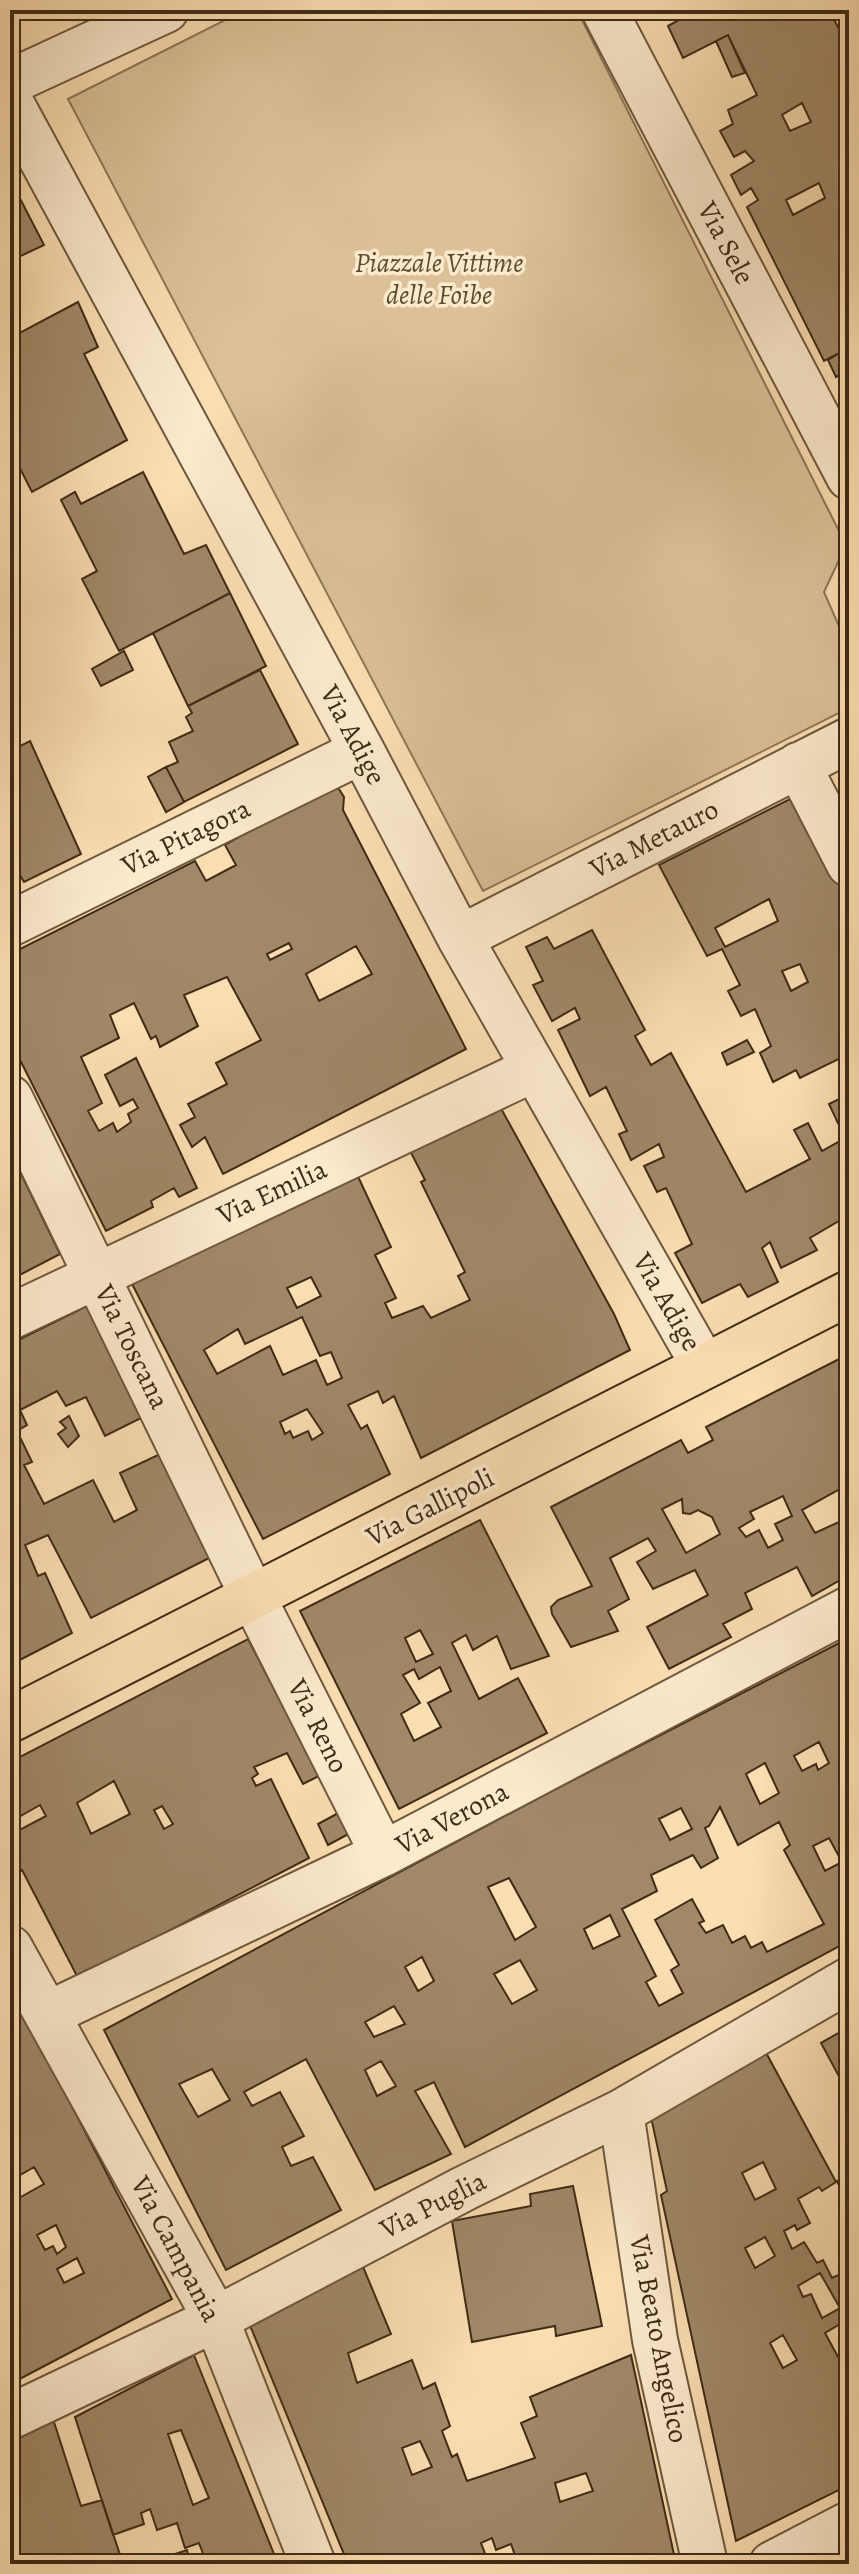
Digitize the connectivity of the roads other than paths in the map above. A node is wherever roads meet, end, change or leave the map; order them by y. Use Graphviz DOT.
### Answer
graph roads {
  1 [pos="166,10"];
  2 [pos="604,10"];
  3 [pos="10,82"];
  4 [pos="10,101"];
  5 [pos="849,477"];
  6 [pos="849,740"];
  7 [pos="362,751"];
  8 [pos="798,765"];
  9 [pos="849,864"];
  10 [pos="10,924"];
  11 [pos="460,938"];
  12 [pos="534,1069"];
  13 [pos="10,1098"];
  14 [pos="97,1274"];
  15 [pos="849,1293"];
  16 [pos="10,1317"];
  17 [pos="704,1366"];
  18 [pos="253,1597"];
  19 [pos="849,1609"];
  20 [pos="10,1720"];
  21 [pos="383,1854"];
  22 [pos="10,1948"];
  23 [pos="849,1980"];
  24 [pos="48,2014"];
  25 [pos="621,2112"];
  26 [pos="216,2319"];
  27 [pos="10,2417"];
  28 [pos="849,2524"];
  29 [pos="313,2564"];
  30 [pos="705,2564"];
  31 [pos="772,2564"];
  1 -- 3 [label="street"];
  2 -- 5 [label="street, Via Sele"];
  4 -- 7 [label="street, Via Adige"];
  6 -- 8 [label="street, Via Metauro"];
  7 -- 10 [label="street, Via Pitagora"];
  7 -- 11 [label="street, Via Adige"];
  8 -- 9 [label="street"];
  8 -- 11 [label="street, Via Metauro"];
  11 -- 12 [label="street, Via Adige"];
  12 -- 14 [label="street, Via Emilia"];
  12 -- 17 [label="street, Via Adige"];
  13 -- 14 [label="street, Via Toscana"];
  14 -- 16 [label="street, Via Emilia"];
  14 -- 18 [label="street, Via Toscana"];
  15 -- 17 [label="main road, Via Gallipoli"];
  17 -- 18 [label="main road, Via Gallipoli"];
  18 -- 20 [label="main road, Via Gallipoli"];
  18 -- 21 [label="street, Via Reno"];
  19 -- 21 [label="street, Via Verona"];
  21 -- 24 [label="street, Via Verona"];
  22 -- 24 [label="street, Via Campania"];
  23 -- 25 [label="street, Via Puglia"];
  24 -- 26 [label="street, Via Campania"];
  25 -- 26 [label="street, Via Puglia"];
  25 -- 30 [label="street, Via Beato Angelico"];
  26 -- 27 [label="street, Via Puglia"];
  26 -- 29 [label="street, Via Campania"];
  28 -- 31 [label="street"];
}
